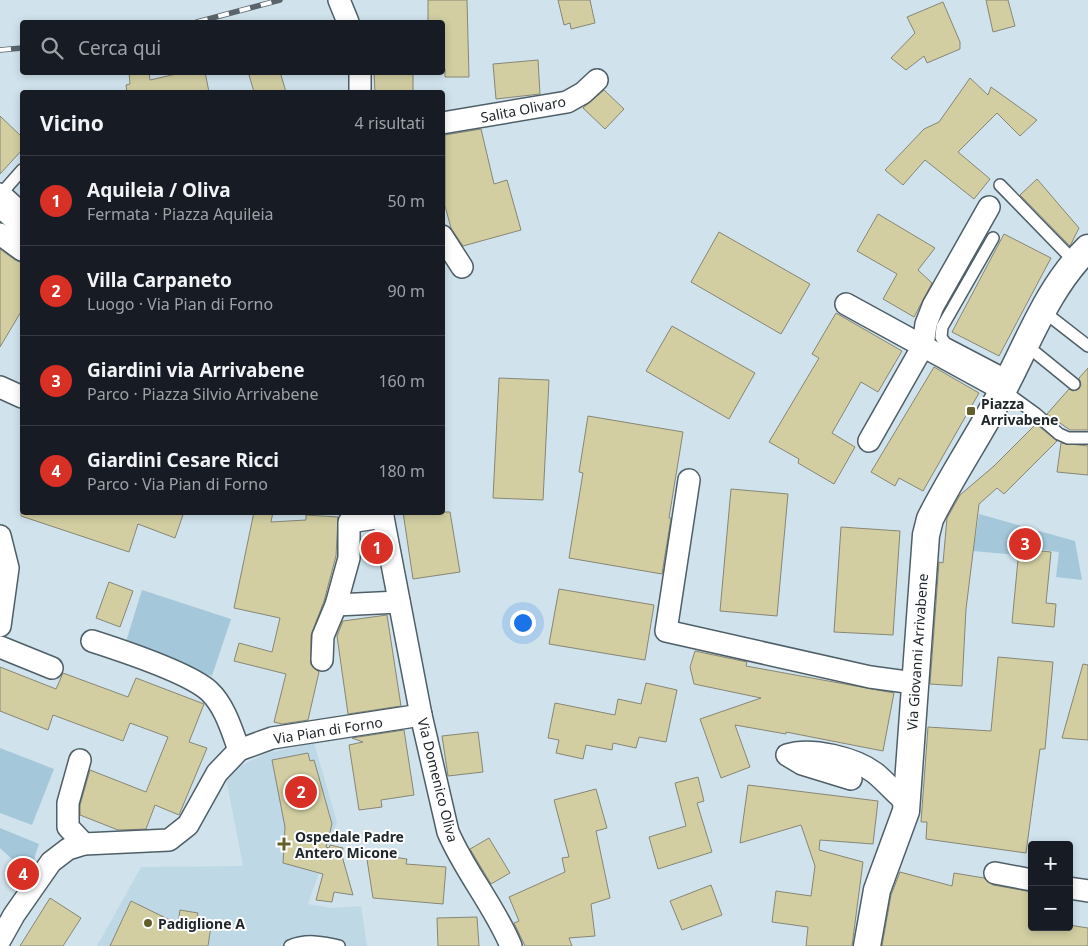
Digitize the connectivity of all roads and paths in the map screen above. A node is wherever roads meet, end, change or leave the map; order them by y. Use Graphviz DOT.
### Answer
graph roads {
  1 [pos="339,0"];
  2 [pos="347,20"];
  3 [pos="360,75"];
  4 [pos="597,80"];
  5 [pos="360,90"];
  6 [pos="445,122"];
  7 [pos="20,172"];
  8 [pos="1000,185"];
  9 [pos="0,194"];
  10 [pos="989,207"];
  11 [pos="0,210"];
  12 [pos="20,212"];
  13 [pos="20,227"];
  14 [pos="0,234"];
  15 [pos="993,238"];
  16 [pos="445,241"];
  17 [pos="20,249"];
  18 [pos="1081,254"];
  19 [pos="462,267"];
  20 [pos="846,304"];
  21 [pos="1043,311"];
  22 [pos="1026,345"];
  23 [pos="923,346"];
  24 [pos="1088,346"];
  25 [pos="1006,384"];
  26 [pos="1074,384"];
  27 [pos="1,390"];
  28 [pos="20,396"];
  29 [pos="1088,438"];
  30 [pos="869,441"];
  31 [pos="688,480"];
  32 [pos="383,515"];
  33 [pos="348,517"];
  34 [pos="0,536"];
  35 [pos="399,602"];
  36 [pos="336,605"];
  37 [pos="0,626"];
  38 [pos="92,641"];
  39 [pos="0,647"];
  40 [pos="322,660"];
  41 [pos="52,668"];
  42 [pos="914,683"];
  43 [pos="421,714"];
  44 [pos="239,750"];
  45 [pos="80,760"];
  46 [pos="851,779"];
  47 [pos="906,802"];
  48 [pos="84,844"];
  49 [pos="995,873"];
  50 [pos="1028,879"];
  51 [pos="1073,889"];
  52 [pos="1088,891"];
  53 [pos="0,940"];
  54 [pos="290,946"];
  55 [pos="339,946"];
  56 [pos="510,946"];
  57 [pos="867,946"];
  1 -- 2 [label="street"];
  3 -- 5 [label="street"];
  4 -- 6 [label="street, Salita Olivaro"];
  7 -- 9 [label="lane"];
  8 -- 18 [label="lane"];
  9 -- 12 [label="street"];
  10 -- 23 [label="street"];
  11 -- 13 [label="street"];
  14 -- 17 [label="street"];
  15 -- 25 [label="lane"];
  16 -- 19 [label="street"];
  18 -- 21 [label="street, Via Giovanni Arrivabene"];
  20 -- 23 [label="street"];
  21 -- 22 [label="street, Via Giovanni Arrivabene"];
  21 -- 24 [label="lane"];
  22 -- 25 [label="street, Via Giovanni Arrivabene"];
  22 -- 26 [label="lane"];
  23 -- 25 [label="street"];
  23 -- 30 [label="street"];
  25 -- 29 [label="lane"];
  25 -- 42 [label="street, Via Giovanni Arrivabene"];
  27 -- 28 [label="street"];
  31 -- 42 [label="street"];
  32 -- 33 [label="street"];
  32 -- 35 [label="street, Via Domenico Oliva"];
  33 -- 36 [label="street"];
  34 -- 37 [label="street"];
  35 -- 36 [label="street"];
  35 -- 43 [label="street, Via Domenico Oliva"];
  36 -- 40 [label="street"];
  38 -- 44 [label="street"];
  39 -- 41 [label="street"];
  42 -- 47 [label="street, Via Giovanni Arrivabene"];
  43 -- 44 [label="street, Via Pian di Forno"];
  43 -- 56 [label="street, Via Domenico Oliva"];
  44 -- 48 [label="street, Via Pian di Forno"];
  45 -- 48 [label="street"];
  46 -- 47 [label="street"];
  47 -- 57 [label="street, Via Giovanni Arrivabene"];
  48 -- 53 [label="street, Via Pian di Forno"];
  49 -- 50 [label="street"];
  51 -- 52 [label="street"];
  54 -- 55 [label="lane"];
}
